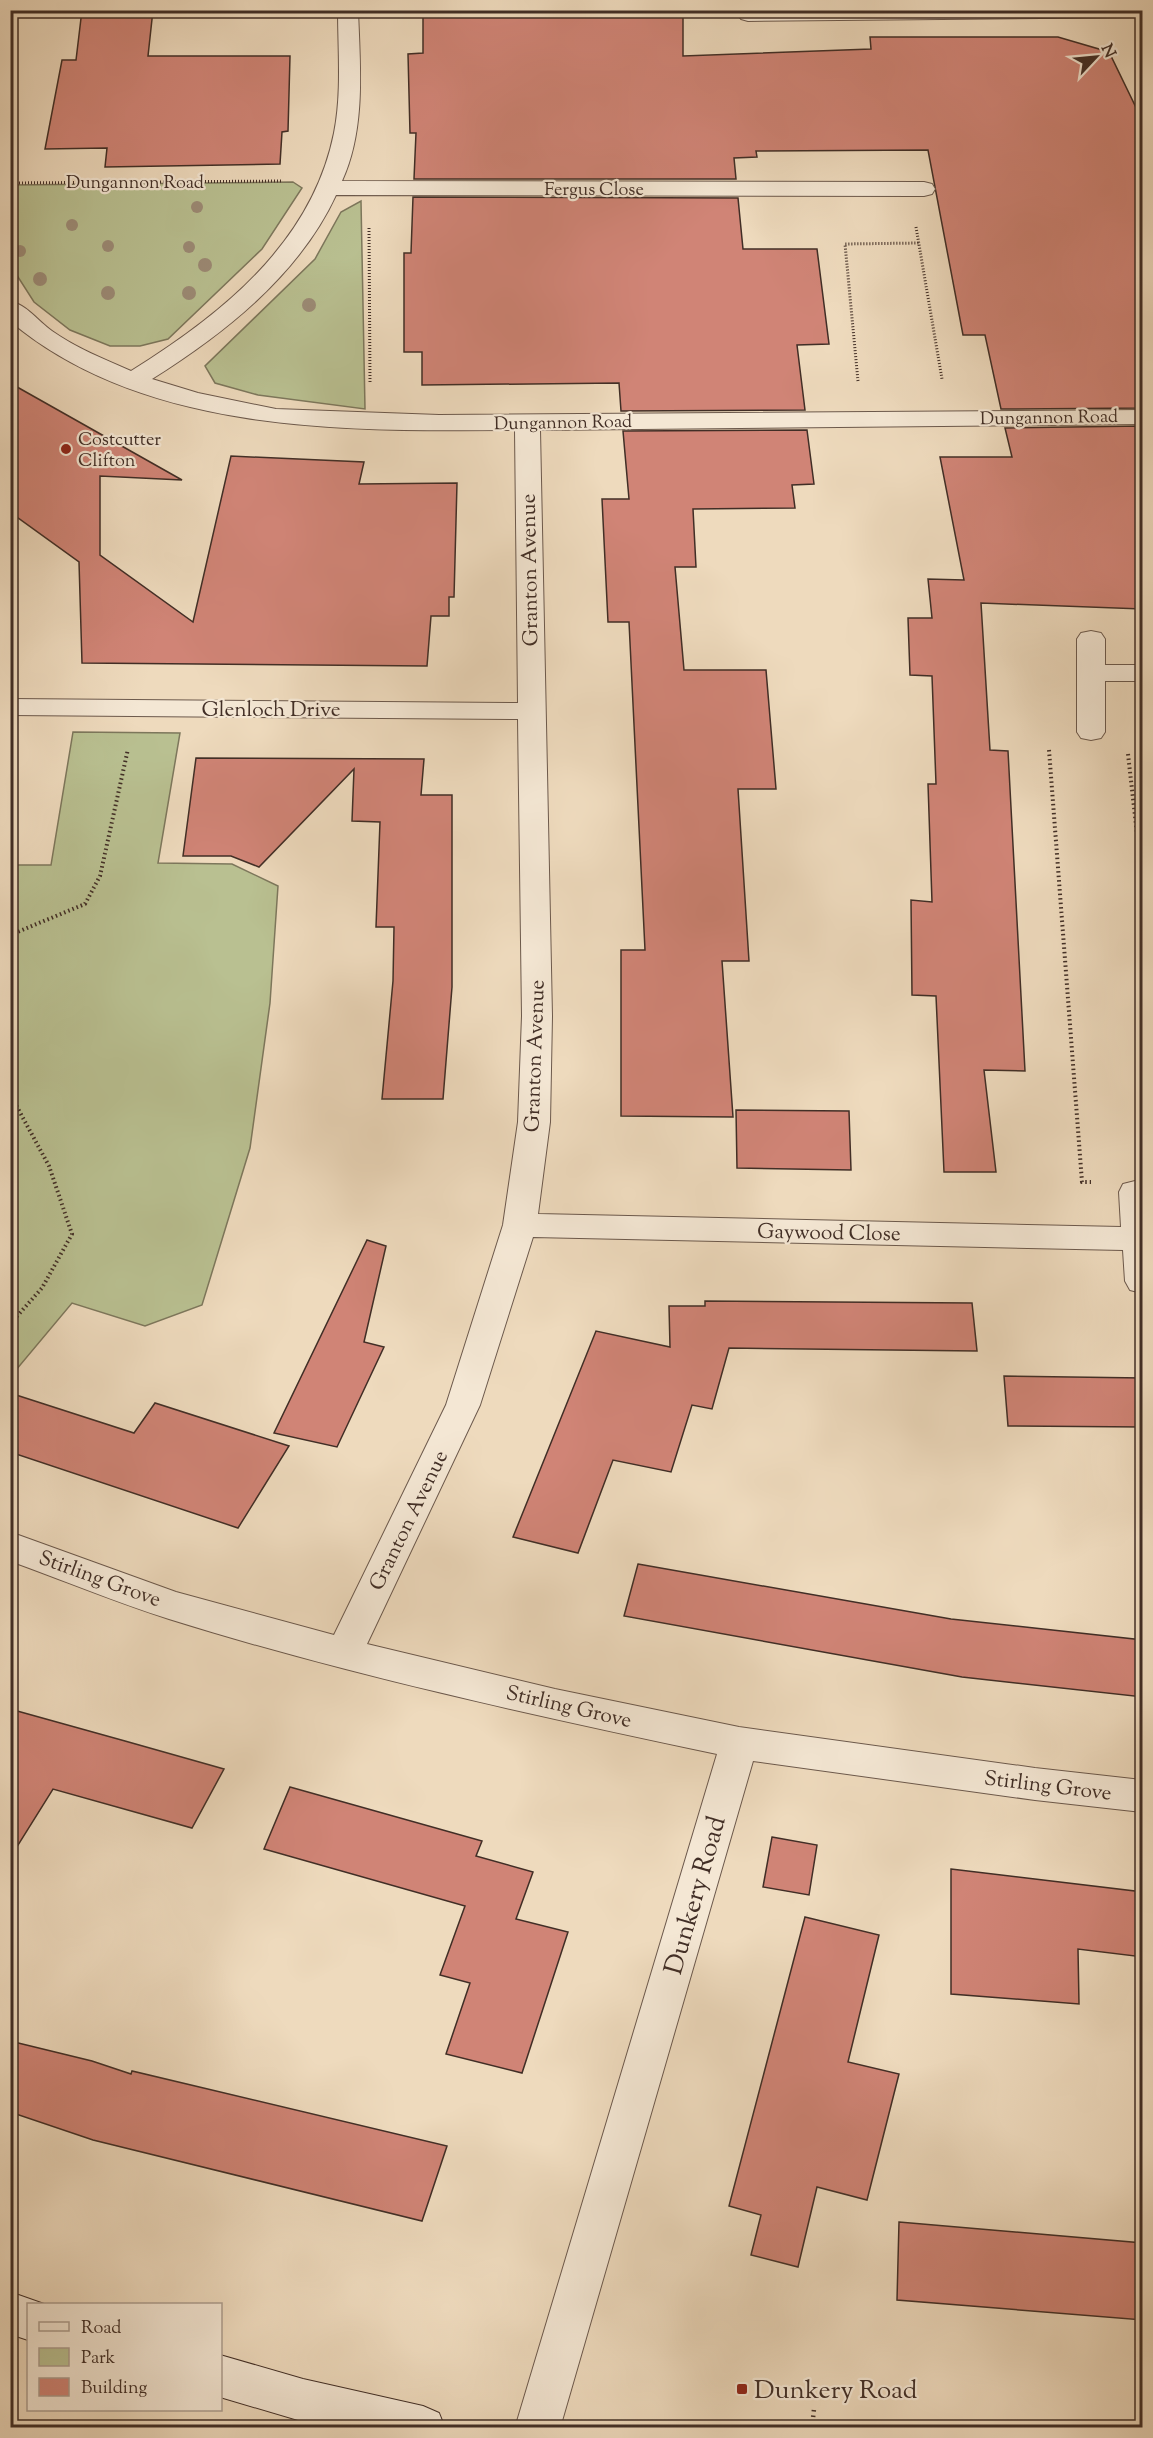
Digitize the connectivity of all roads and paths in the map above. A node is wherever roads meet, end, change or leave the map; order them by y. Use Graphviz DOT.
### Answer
graph roads {
  1 [pos="348,10"];
  2 [pos="1143,11"];
  3 [pos="748,15"];
  4 [pos="10,183"];
  5 [pos="331,184"];
  6 [pos="369,188"];
  7 [pos="858,189"];
  8 [pos="917,189"];
  9 [pos="860,213"];
  10 [pos="919,243"];
  11 [pos="10,308"];
  12 [pos="132,381"];
  13 [pos="1143,417"];
  14 [pos="948,418"];
  15 [pos="861,419"];
  16 [pos="370,422"];
  17 [pos="527,422"];
  18 [pos="1091,639"];
  19 [pos="1091,673"];
  20 [pos="1143,673"];
  21 [pos="10,707"];
  22 [pos="138,708"];
  23 [pos="532,711"];
  24 [pos="1091,732"];
  25 [pos="1048,740"];
  26 [pos="1128,754"];
  27 [pos="1143,878"];
  28 [pos="10,935"];
  29 [pos="10,1094"];
  30 [pos="1092,1182"];
  31 [pos="1135,1192"];
  32 [pos="520,1226"];
  33 [pos="1138,1239"];
  34 [pos="1143,1281"];
  35 [pos="10,1324"];
  36 [pos="10,1546"];
  37 [pos="344,1653"];
  38 [pos="739,1743"];
  39 [pos="1143,1796"];
  40 [pos="10,2313"];
  41 [pos="27,2319"];
  42 [pos="222,2377"];
  43 [pos="814,2409"];
  44 [pos="423,2427"];
  45 [pos="537,2427"];
  46 [pos="812,2427"];
  1 -- 5 [label="street"];
  2 -- 3 [label="street"];
  4 -- 5 [label="path, Dungannon Road"];
  5 -- 6 [label="street, Fergus Close"];
  5 -- 12 [label="street"];
  6 -- 7 [label="street, Fergus Close"];
  6 -- 16 [label="path"];
  7 -- 8 [label="street, Fergus Close"];
  7 -- 9 [label="street"];
  8 -- 10 [label="path"];
  10 -- 14 [label="path"];
  10 -- 15 [label="path"];
  11 -- 12 [label="street, Dungannon Road"];
  12 -- 16 [label="street, Dungannon Road"];
  13 -- 14 [label="street, Dungannon Road"];
  14 -- 15 [label="street, Dungannon Road"];
  15 -- 17 [label="street, Dungannon Road"];
  16 -- 17 [label="street, Dungannon Road"];
  17 -- 23 [label="street, Granton Avenue"];
  18 -- 19 [label="street"];
  19 -- 20 [label="street"];
  19 -- 24 [label="street"];
  21 -- 22 [label="street, Glenloch Drive"];
  22 -- 23 [label="street, Glenloch Drive"];
  22 -- 28 [label="path"];
  23 -- 32 [label="street, Granton Avenue"];
  25 -- 30 [label="path"];
  26 -- 27 [label="path"];
  29 -- 35 [label="path"];
  31 -- 33 [label="street"];
  32 -- 33 [label="street, Gaywood Close"];
  32 -- 37 [label="street, Granton Avenue"];
  33 -- 34 [label="street"];
  36 -- 37 [label="street, Stirling Grove"];
  37 -- 38 [label="street, Stirling Grove"];
  38 -- 39 [label="street, Stirling Grove"];
  38 -- 45 [label="street, Dunkery Road"];
  40 -- 41 [label="street"];
  42 -- 44 [label="street"];
  43 -- 46 [label="path"];
}
